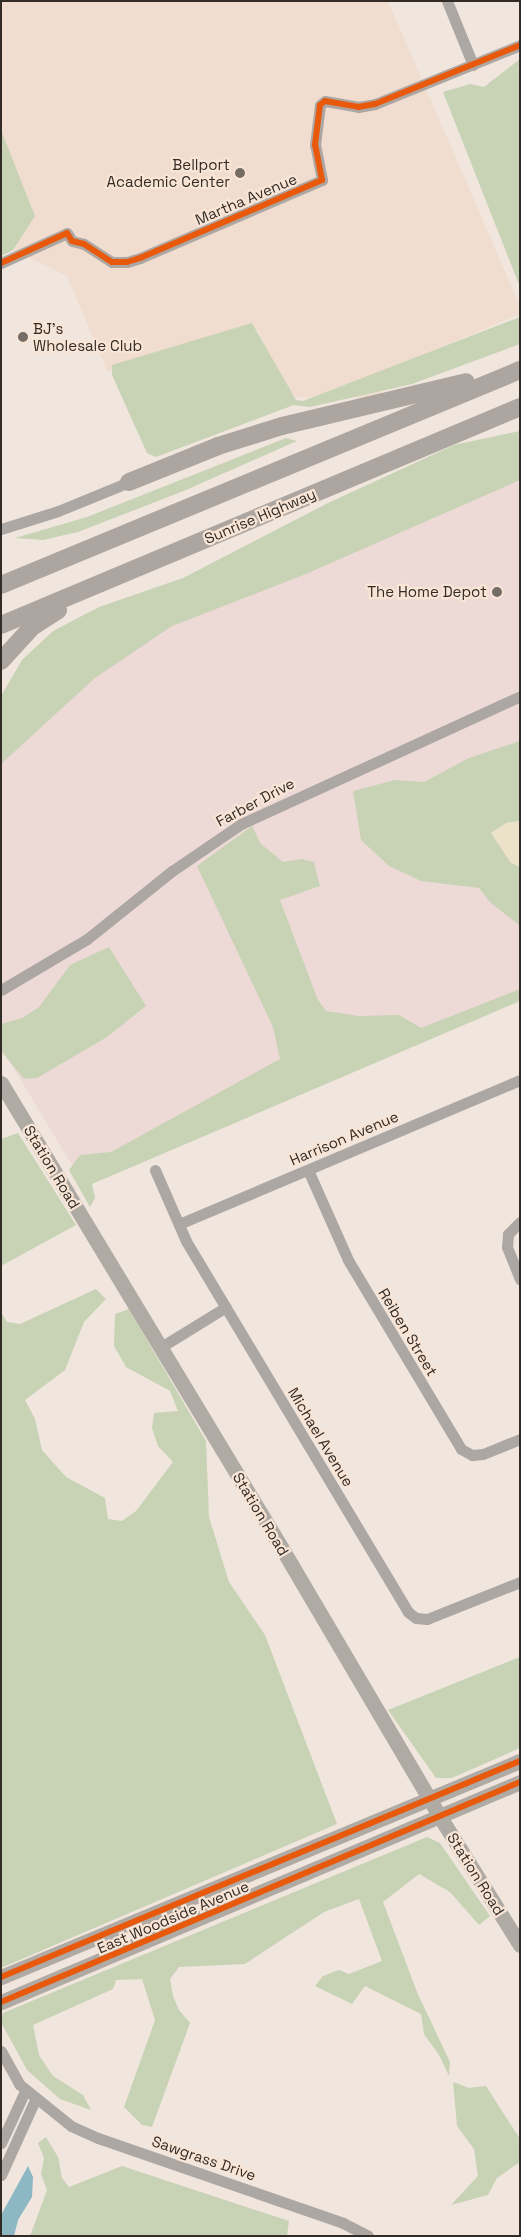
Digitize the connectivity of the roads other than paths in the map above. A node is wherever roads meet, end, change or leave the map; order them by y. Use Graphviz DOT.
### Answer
graph roads {
  1 [pos="447,1"];
  2 [pos="520,45"];
  3 [pos="473,65"];
  4 [pos="1,263"];
  5 [pos="520,364"];
  6 [pos="520,370"];
  7 [pos="520,407"];
  8 [pos="129,482"];
  9 [pos="1,529"];
  10 [pos="136,568"];
  11 [pos="1,586"];
  12 [pos="1,625"];
  13 [pos="1,661"];
  14 [pos="520,696"];
  15 [pos="1,990"];
  16 [pos="520,1080"];
  17 [pos="1,1083"];
  18 [pos="155,1170"];
  19 [pos="308,1170"];
  20 [pos="520,1222"];
  21 [pos="179,1224"];
  22 [pos="520,1279"];
  23 [pos="226,1307"];
  24 [pos="161,1347"];
  25 [pos="520,1439"];
  26 [pos="520,1582"];
  27 [pos="520,1761"];
  28 [pos="520,1782"];
  29 [pos="429,1798"];
  30 [pos="440,1817"];
  31 [pos="520,1944"];
  32 [pos="1,1977"];
  33 [pos="1,2002"];
  34 [pos="1,2051"];
  35 [pos="25,2091"];
  36 [pos="35,2100"];
  37 [pos="1,2143"];
  38 [pos="1,2175"];
  39 [pos="368,2236"];
  1 -- 3 [label="street"];
  2 -- 3 [label="street, Martha Avenue"];
  3 -- 4 [label="street, Martha Avenue"];
  5 -- 8 [label="highway"];
  6 -- 11 [label="highway"];
  7 -- 10 [label="highway, Sunrise Highway"];
  8 -- 9 [label="street"];
  10 -- 12 [label="highway, Sunrise Highway"];
  10 -- 13 [label="highway"];
  14 -- 15 [label="street, Farber Drive"];
  16 -- 19 [label="street, Harrison Avenue"];
  17 -- 24 [label="main road, Station Road"];
  18 -- 21 [label="street, Michael Avenue"];
  19 -- 21 [label="street, Harrison Avenue"];
  19 -- 25 [label="street, Reiben Street"];
  20 -- 22 [label="street"];
  21 -- 23 [label="street, Michael Avenue"];
  23 -- 24 [label="street"];
  23 -- 26 [label="street, Michael Avenue"];
  24 -- 29 [label="main road, Station Road"];
  27 -- 29 [label="main road, East Woodside Avenue"];
  28 -- 30 [label="main road, East Woodside Avenue"];
  29 -- 30 [label="main road, Station Road"];
  29 -- 32 [label="main road, East Woodside Avenue"];
  30 -- 31 [label="main road, Station Road"];
  30 -- 33 [label="main road, East Woodside Avenue"];
  34 -- 35 [label="street, Sawgrass Drive"];
  35 -- 36 [label="street, Sawgrass Drive"];
  35 -- 37 [label="street"];
  36 -- 38 [label="street"];
  36 -- 39 [label="street, Sawgrass Drive"];
}
